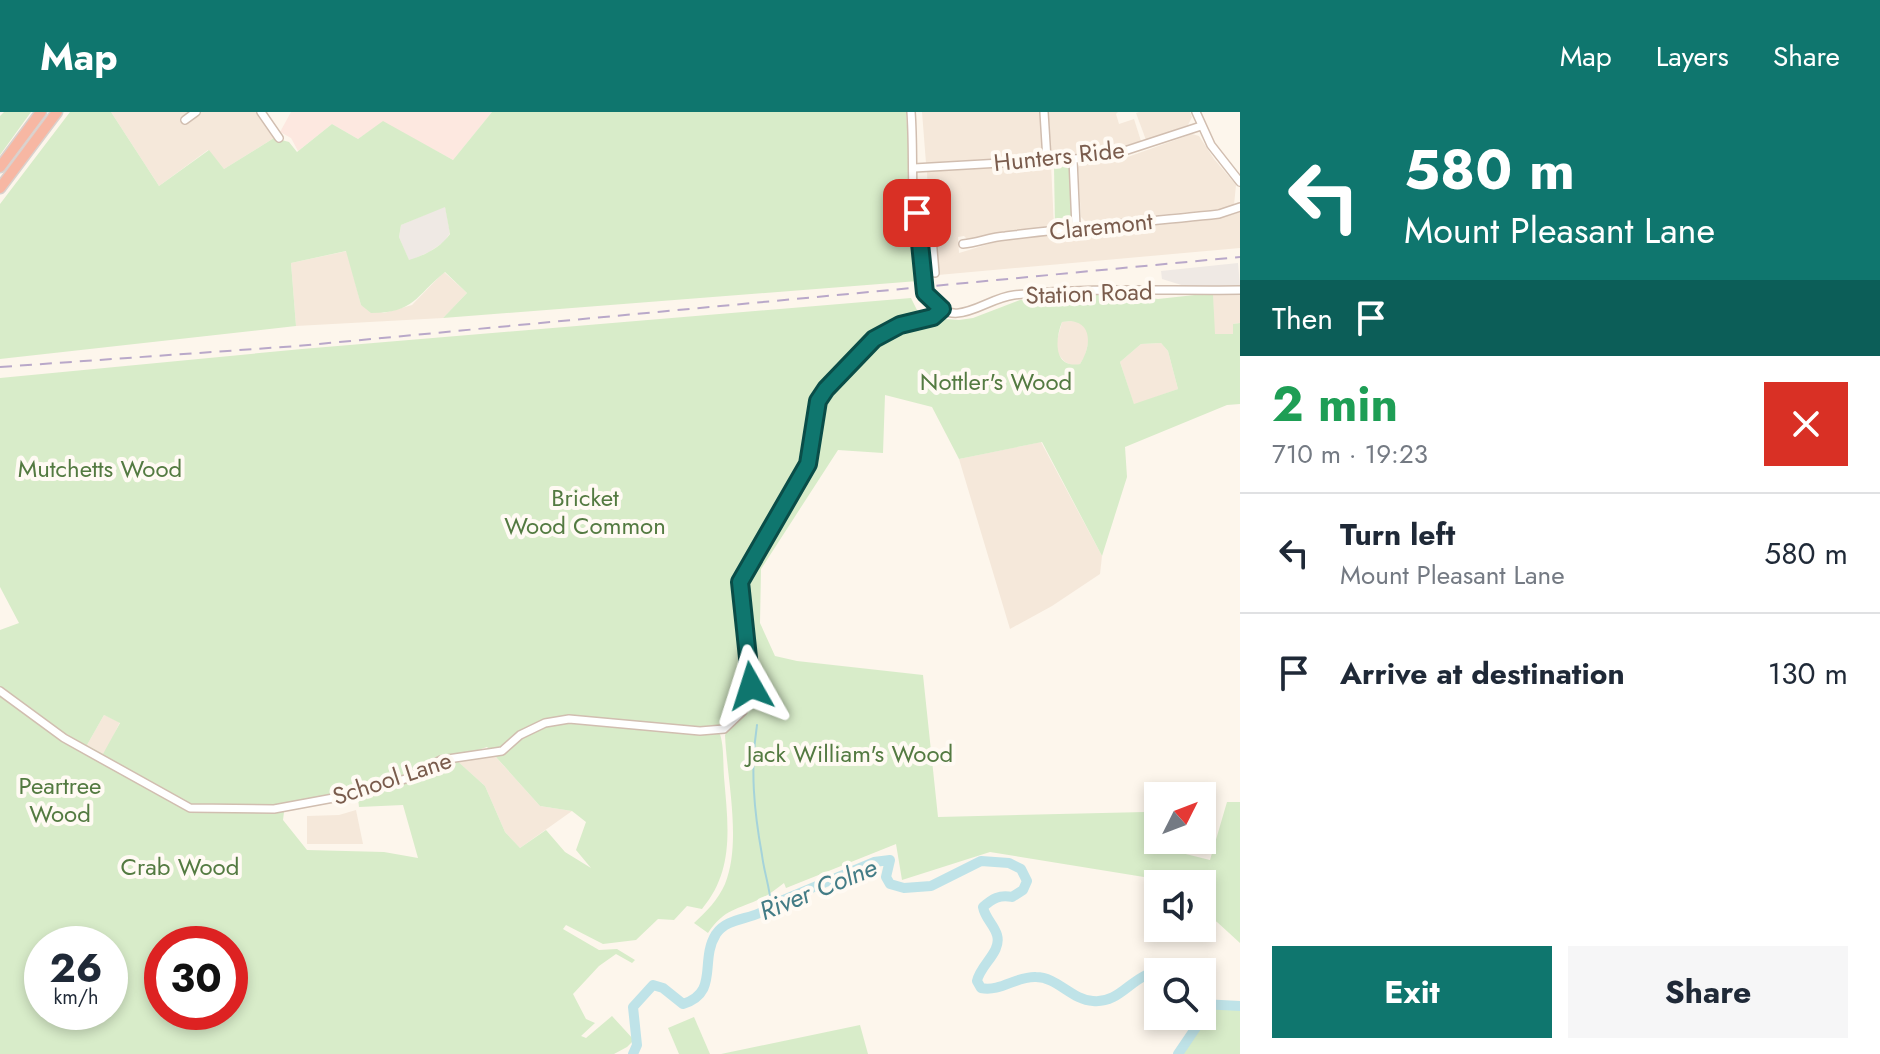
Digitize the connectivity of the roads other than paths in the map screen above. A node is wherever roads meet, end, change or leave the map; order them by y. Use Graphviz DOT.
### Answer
graph roads {
  1 [pos="41,112"];
  2 [pos="57,112"];
  3 [pos="196,112"];
  4 [pos="261,112"];
  5 [pos="911,112"];
  6 [pos="1044,112"];
  7 [pos="1196,112"];
  8 [pos="185,120"];
  9 [pos="1201,126"];
  10 [pos="279,138"];
  11 [pos="1073,159"];
  12 [pos="1047,160"];
  13 [pos="0,167"];
  14 [pos="914,168"];
  15 [pos="1240,182"];
  16 [pos="0,188"];
  17 [pos="1240,207"];
  18 [pos="1076,227"];
  19 [pos="921,237"];
  20 [pos="963,244"];
  21 [pos="935,273"];
  22 [pos="1240,290"];
  23 [pos="942,309"];
  24 [pos="0,691"];
  1 -- 13 [label="highway"];
  2 -- 16 [label="highway"];
  3 -- 8 [label="street"];
  4 -- 10 [label="street"];
  5 -- 14 [label="street"];
  6 -- 12 [label="street"];
  7 -- 9 [label="street"];
  9 -- 11 [label="street, Hunters Ride"];
  9 -- 15 [label="street"];
  11 -- 12 [label="street, Hunters Ride"];
  11 -- 18 [label="street"];
  12 -- 14 [label="street, Hunters Ride"];
  14 -- 19 [label="street"];
  17 -- 18 [label="street, Claremont"];
  18 -- 20 [label="street, Claremont"];
  19 -- 21 [label="street"];
  19 -- 23 [label="street"];
  22 -- 23 [label="street, Station Road"];
  23 -- 24 [label="street, School Lane"];
}
